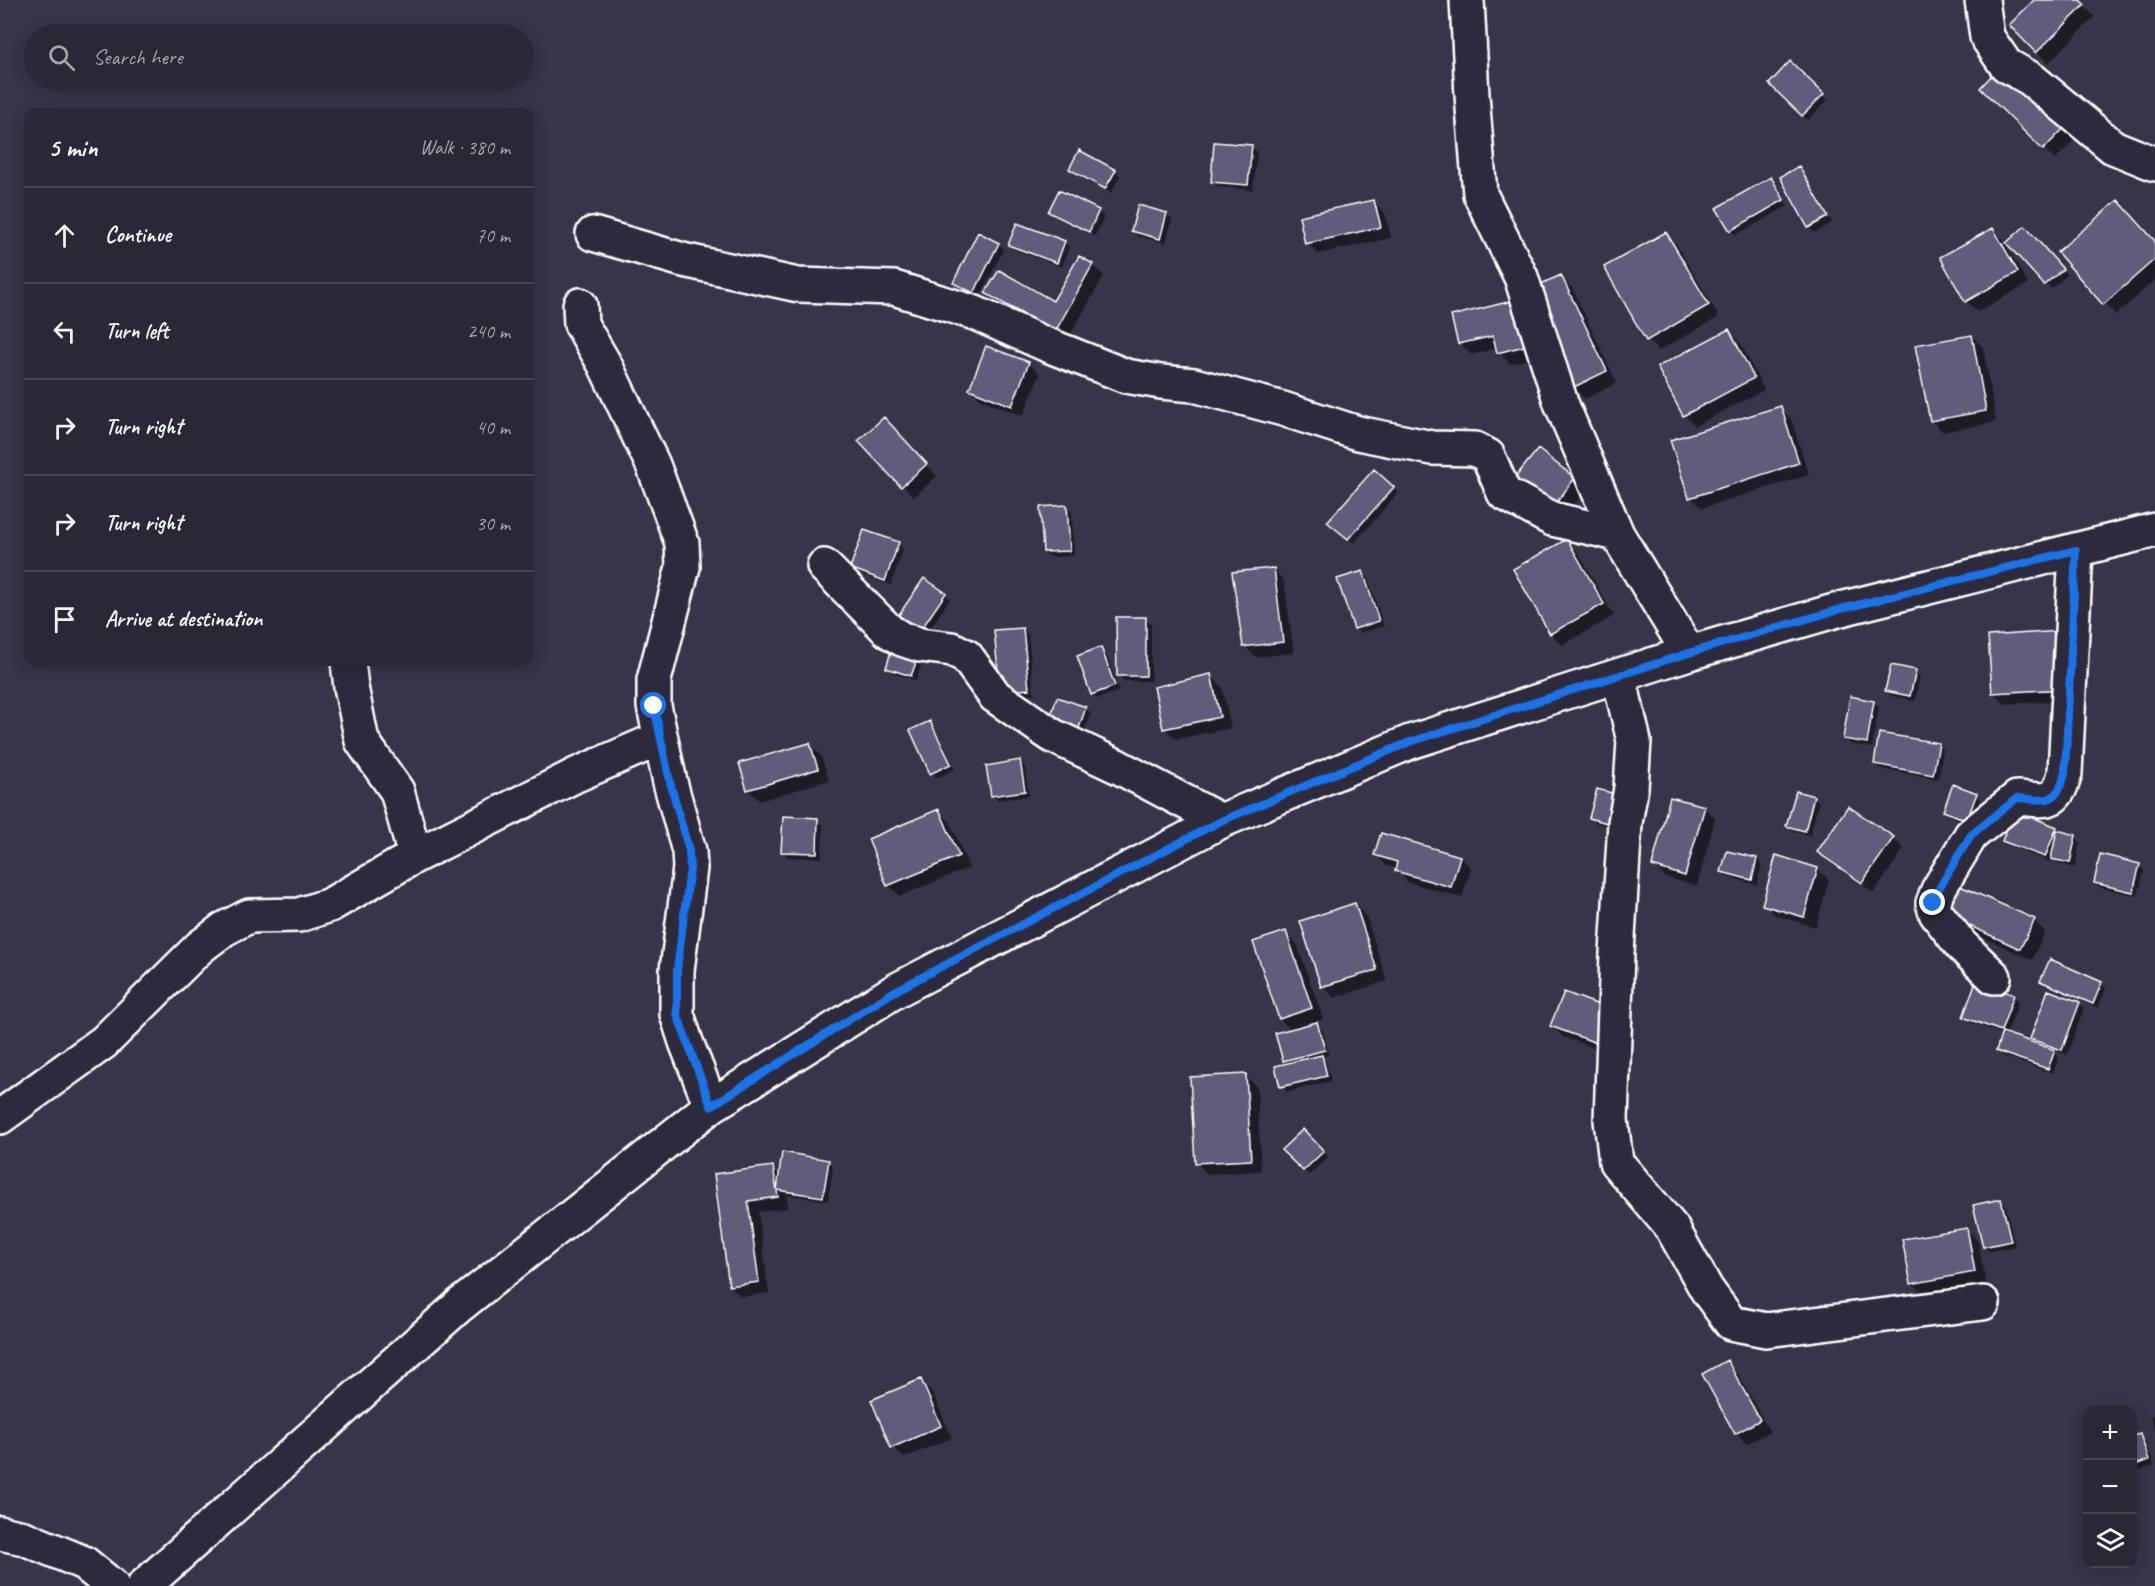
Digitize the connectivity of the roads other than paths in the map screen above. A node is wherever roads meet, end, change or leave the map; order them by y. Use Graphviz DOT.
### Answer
graph roads {
  1 [pos="1467,0"];
  2 [pos="1982,0"];
  3 [pos="2155,164"];
  4 [pos="593,234"];
  5 [pos="580,305"];
  6 [pos="2155,531"];
  7 [pos="1617,534"];
  8 [pos="2076,550"];
  9 [pos="824,566"];
  10 [pos="1689,653"];
  11 [pos="349,666"];
  12 [pos="1619,677"];
  13 [pos="661,738"];
  14 [pos="1221,821"];
  15 [pos="415,856"];
  16 [pos="1994,977"];
  17 [pos="711,1106"];
  18 [pos="0,1116"];
  19 [pos="1983,1303"];
  20 [pos="0,1533"];
  21 [pos="112,1586"];
  22 [pos="144,1586"];
  1 -- 7 [label="street"];
  2 -- 3 [label="street"];
  4 -- 7 [label="street"];
  5 -- 13 [label="street"];
  6 -- 8 [label="street"];
  7 -- 10 [label="street"];
  8 -- 10 [label="street"];
  8 -- 16 [label="street"];
  9 -- 14 [label="street"];
  10 -- 12 [label="street"];
  11 -- 15 [label="street"];
  12 -- 14 [label="street"];
  12 -- 19 [label="street"];
  13 -- 15 [label="street"];
  13 -- 17 [label="street"];
  14 -- 17 [label="street"];
  15 -- 18 [label="street"];
  17 -- 22 [label="street"];
  20 -- 21 [label="street"];
}
